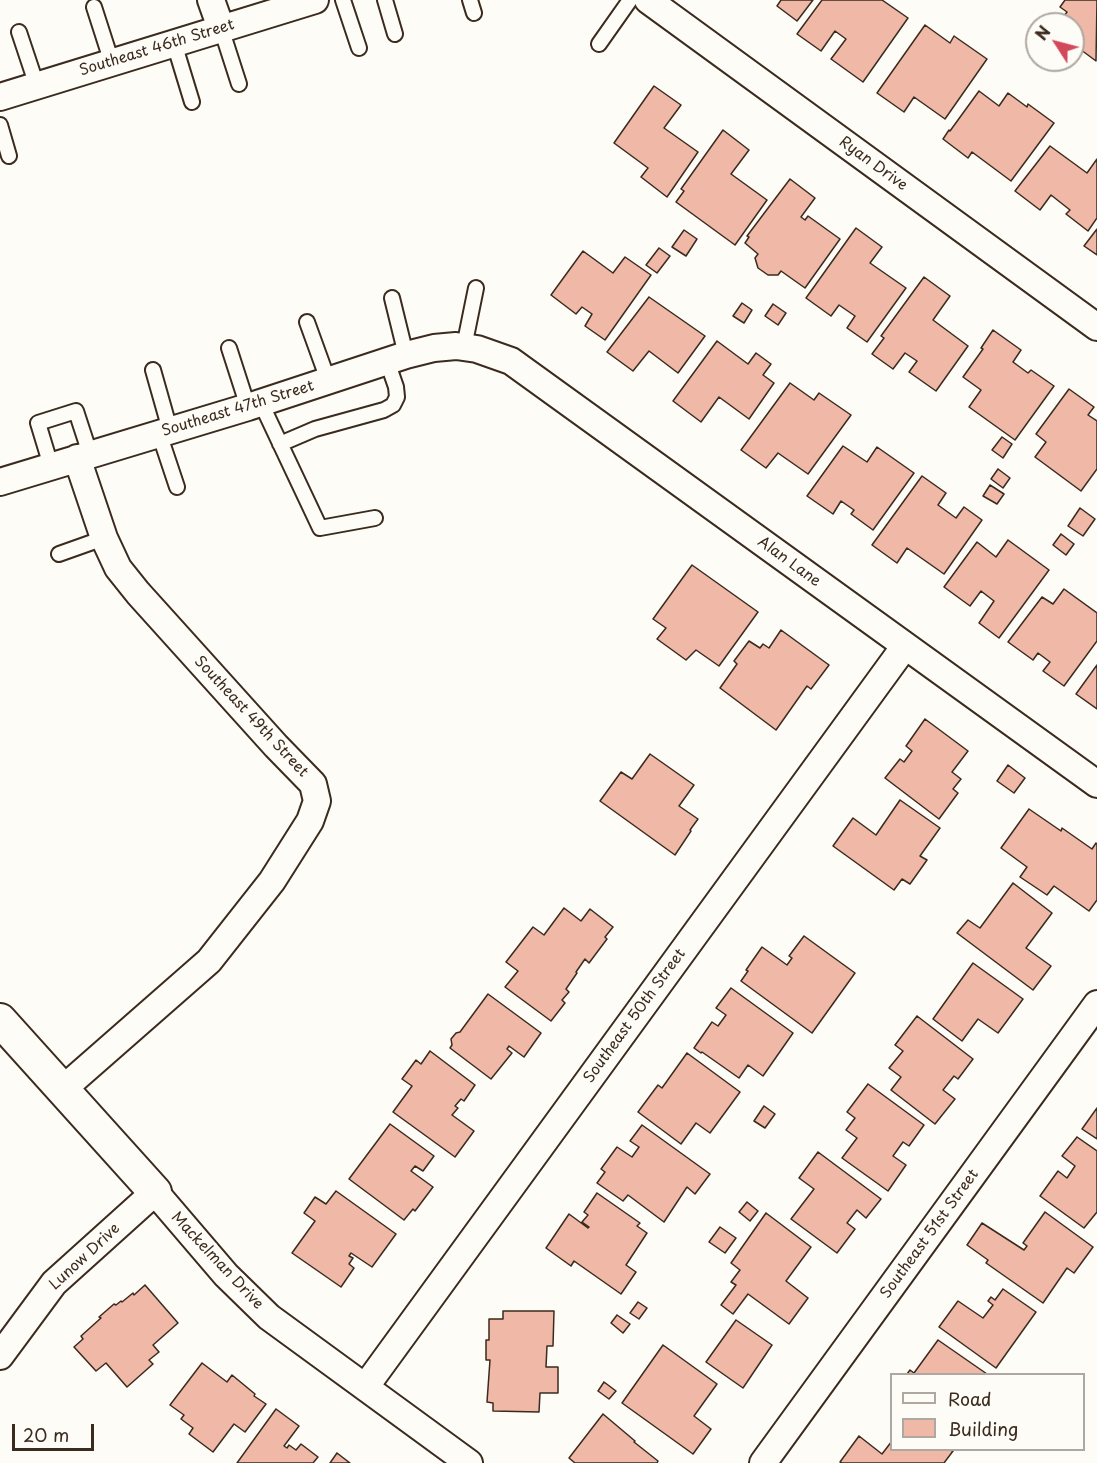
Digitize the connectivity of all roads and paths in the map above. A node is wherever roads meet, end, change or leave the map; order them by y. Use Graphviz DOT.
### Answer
graph roads {
  1 [pos="211,0"];
  2 [pos="315,0"];
  3 [pos="343,0"];
  4 [pos="385,0"];
  5 [pos="630,0"];
  6 [pos="648,0"];
  7 [pos="94,7"];
  8 [pos="220,28"];
  9 [pos="19,32"];
  10 [pos="395,34"];
  11 [pos="174,43"];
  12 [pos="599,44"];
  13 [pos="358,48"];
  14 [pos="112,63"];
  15 [pos="239,84"];
  16 [pos="37,86"];
  17 [pos="0,98"];
  18 [pos="192,102"];
  19 [pos="0,125"];
  20 [pos="9,156"];
  21 [pos="476,288"];
  22 [pos="393,298"];
  23 [pos="307,322"];
  24 [pos="1097,327"];
  25 [pos="230,348"];
  26 [pos="471,348"];
  27 [pos="397,358"];
  28 [pos="153,370"];
  29 [pos="328,381"];
  30 [pos="254,405"];
  31 [pos="165,432"];
  32 [pos="280,444"];
  33 [pos="83,456"];
  34 [pos="51,466"];
  35 [pos="0,482"];
  36 [pos="177,487"];
  37 [pos="375,518"];
  38 [pos="104,538"];
  39 [pos="59,554"];
  40 [pos="905,646"];
  41 [pos="1097,784"];
  42 [pos="1097,1004"];
  43 [pos="0,1020"];
  44 [pos="63,1089"];
  45 [pos="155,1192"];
  46 [pos="0,1356"];
  47 [pos="366,1386"];
  48 [pos="469,1463"];
  49 [pos="763,1463"];
  1 -- 8 [label="street"];
  2 -- 8 [label="street, Southeast 46th Street"];
  3 -- 13 [label="lane"];
  4 -- 10 [label="lane"];
  5 -- 12 [label="lane"];
  6 -- 24 [label="street, Ryan Drive"];
  7 -- 14 [label="lane"];
  8 -- 11 [label="street, Southeast 46th Street"];
  8 -- 15 [label="lane"];
  9 -- 16 [label="lane"];
  11 -- 14 [label="street, Southeast 46th Street"];
  11 -- 18 [label="lane"];
  14 -- 16 [label="street, Southeast 46th Street"];
  16 -- 17 [label="street, Southeast 46th Street"];
  19 -- 20 [label="lane"];
  21 -- 26 [label="lane"];
  22 -- 27 [label="lane"];
  23 -- 29 [label="lane"];
  25 -- 30 [label="lane"];
  26 -- 27 [label="street, Southeast 47th Street"];
  26 -- 40 [label="street, Alan Lane"];
  27 -- 29 [label="street, Southeast 47th Street"];
  27 -- 32 [label="lane"];
  28 -- 31 [label="lane"];
  29 -- 30 [label="street, Southeast 47th Street"];
  30 -- 31 [label="street, Southeast 47th Street"];
  30 -- 32 [label="lane"];
  31 -- 33 [label="street, Southeast 47th Street"];
  31 -- 36 [label="lane"];
  32 -- 37 [label="lane"];
  33 -- 34 [label="street, Southeast 47th Street"];
  33 -- 34 [label="lane"];
  33 -- 38 [label="street, Southeast 49th Street"];
  34 -- 35 [label="street, Southeast 47th Street"];
  38 -- 39 [label="lane"];
  38 -- 44 [label="street, Southeast 49th Street"];
  40 -- 41 [label="street, Alan Lane"];
  40 -- 47 [label="street, Southeast 50th Street"];
  42 -- 49 [label="street, Southeast 51st Street"];
  43 -- 44 [label="street, Mackelman Drive"];
  44 -- 45 [label="street, Mackelman Drive"];
  45 -- 46 [label="street, Lunow Drive"];
  45 -- 47 [label="street, Mackelman Drive"];
  47 -- 48 [label="street, Mackelman Drive"];
}
